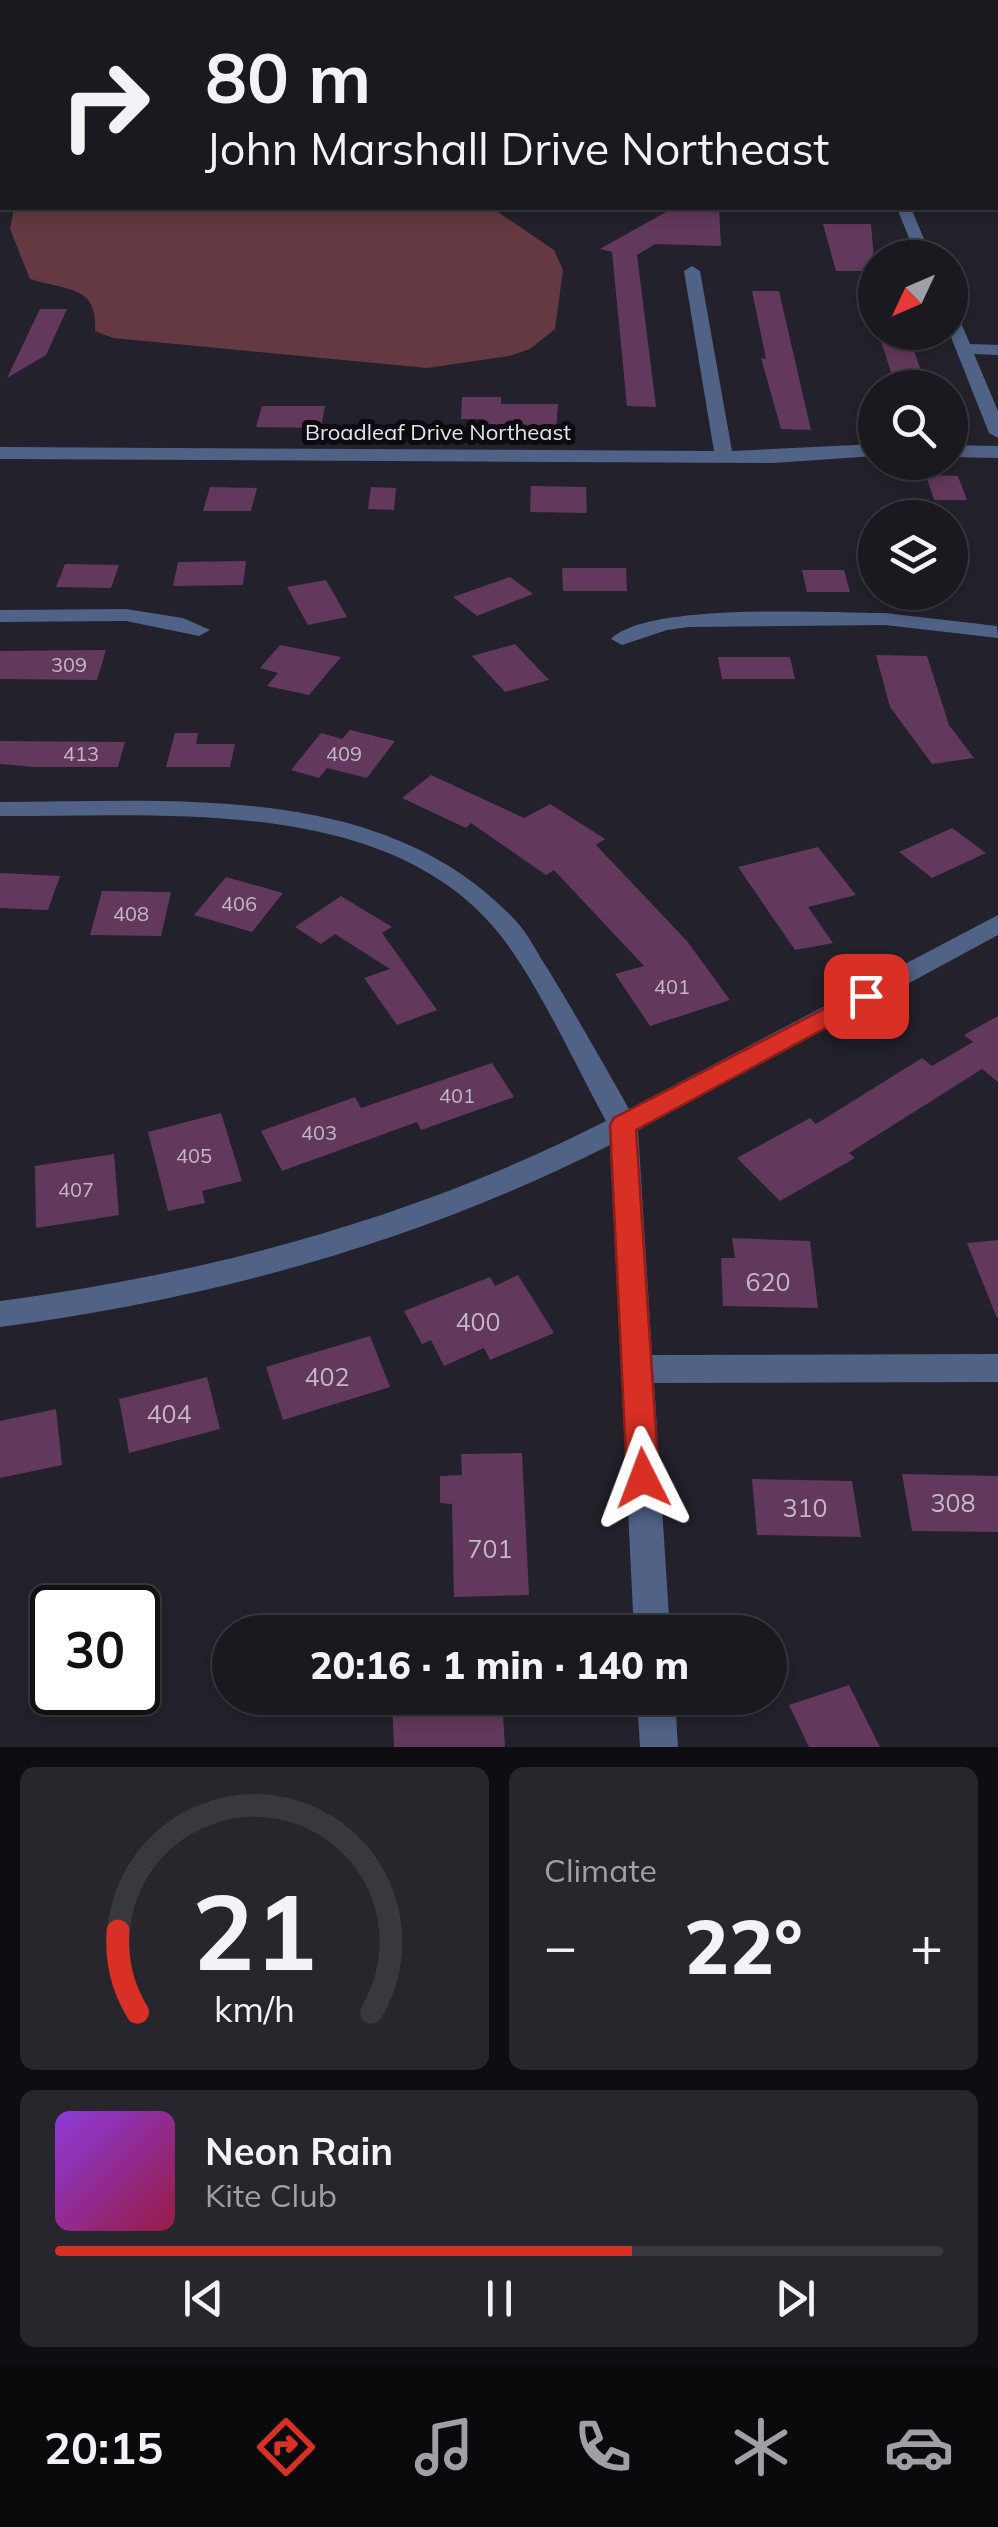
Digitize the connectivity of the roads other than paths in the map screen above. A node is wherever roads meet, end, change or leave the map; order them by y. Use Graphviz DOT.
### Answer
graph roads {
  1 [pos="905,210"];
  2 [pos="917,240"];
  3 [pos="692,271"];
  4 [pos="968,349"];
  5 [pos="964,350"];
  6 [pos="998,350"];
  7 [pos="998,432"];
  8 [pos="858,451"];
  9 [pos="968,451"];
  10 [pos="998,452"];
  11 [pos="0,453"];
  12 [pos="724,456"];
  13 [pos="0,616"];
  14 [pos="199,630"];
  15 [pos="998,632"];
  16 [pos="622,639"];
  17 [pos="0,809"];
  18 [pos="998,924"];
  19 [pos="623,1125"];
  20 [pos="0,1314"];
  21 [pos="998,1368"];
  22 [pos="636,1369"];
  23 [pos="651,1615"];
  24 [pos="657,1715"];
  25 [pos="659,1747"];
  1 -- 2 [label="street"];
  3 -- 12 [label="street"];
  4 -- 6 [label="street"];
  5 -- 7 [label="street"];
  8 -- 12 [label="street, Broadleaf Drive Northeast"];
  9 -- 10 [label="street"];
  11 -- 12 [label="street, Broadleaf Drive Northeast"];
  13 -- 14 [label="street"];
  15 -- 16 [label="street"];
  17 -- 19 [label="street"];
  18 -- 19 [label="street"];
  19 -- 20 [label="street"];
  19 -- 22 [label="street"];
  21 -- 22 [label="street"];
  22 -- 23 [label="street"];
  24 -- 25 [label="street"];
}
